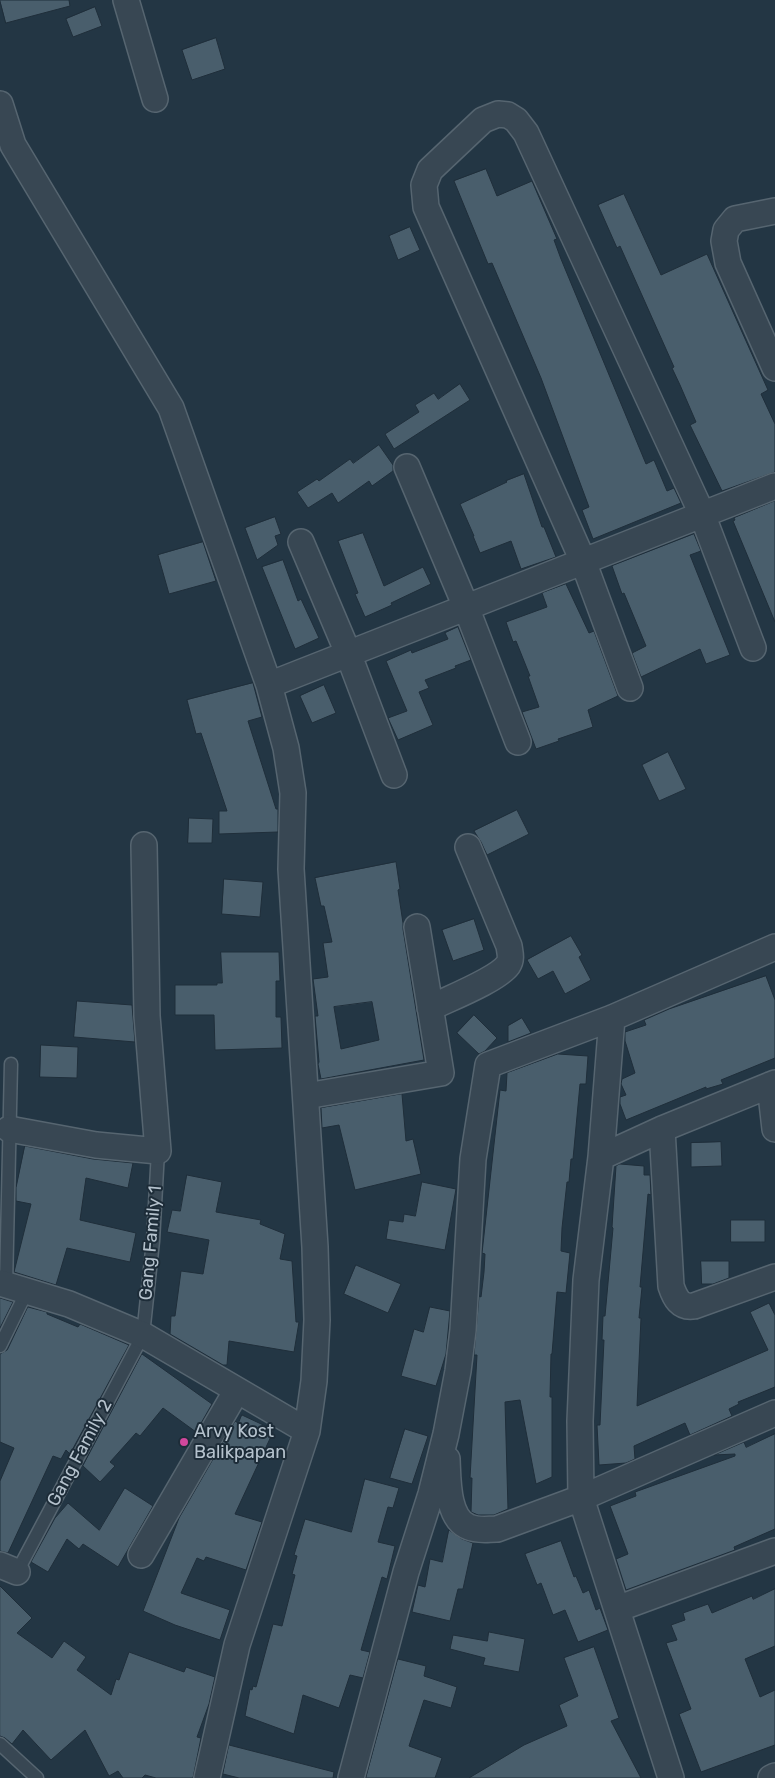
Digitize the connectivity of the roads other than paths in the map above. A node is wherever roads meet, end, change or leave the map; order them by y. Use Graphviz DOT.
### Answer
graph roads {
  1 [pos="126,0"];
  2 [pos="155,99"];
  3 [pos="0,104"];
  4 [pos="6,149"];
  5 [pos="775,211"];
  6 [pos="775,368"];
  7 [pos="407,467"];
  8 [pos="775,486"];
  9 [pos="702,514"];
  10 [pos="301,542"];
  11 [pos="582,561"];
  12 [pos="466,607"];
  13 [pos="753,648"];
  14 [pos="348,653"];
  15 [pos="269,685"];
  16 [pos="630,688"];
  17 [pos="518,742"];
  18 [pos="394,775"];
  19 [pos="144,845"];
  20 [pos="468,846"];
  21 [pos="417,927"];
  22 [pos="775,947"];
  23 [pos="430,1008"];
  24 [pos="612,1018"];
  25 [pos="11,1064"];
  26 [pos="773,1084"];
  27 [pos="306,1096"];
  28 [pos="9,1129"];
  29 [pos="662,1129"];
  30 [pos="775,1129"];
  31 [pos="158,1151"];
  32 [pos="601,1157"];
  33 [pos="775,1277"];
  34 [pos="11,1286"];
  35 [pos="143,1335"];
  36 [pos="0,1346"];
  37 [pos="237,1390"];
  38 [pos="775,1413"];
  39 [pos="307,1431"];
  40 [pos="446,1434"];
  41 [pos="581,1498"];
  42 [pos="775,1551"];
  43 [pos="141,1555"];
  44 [pos="8,1568"];
  45 [pos="617,1609"];
  46 [pos="0,1744"];
  47 [pos="775,1776"];
  48 [pos="37,1778"];
  49 [pos="207,1778"];
  50 [pos="350,1778"];
  51 [pos="670,1778"];
  52 [pos="771,1778"];
  1 -- 2 [label="street"];
  3 -- 4 [label="street"];
  4 -- 15 [label="street"];
  5 -- 6 [label="street"];
  7 -- 12 [label="street"];
  8 -- 9 [label="street"];
  9 -- 11 [label="street"];
  9 -- 11 [label="street"];
  9 -- 13 [label="street"];
  10 -- 14 [label="street"];
  11 -- 12 [label="street"];
  11 -- 16 [label="street"];
  12 -- 14 [label="street"];
  12 -- 17 [label="street"];
  14 -- 15 [label="street"];
  14 -- 18 [label="street"];
  15 -- 27 [label="street"];
  19 -- 31 [label="street"];
  20 -- 23 [label="street"];
  21 -- 23 [label="street"];
  22 -- 24 [label="street"];
  23 -- 27 [label="street"];
  24 -- 32 [label="street"];
  24 -- 40 [label="street"];
  25 -- 28 [label="lane"];
  26 -- 29 [label="street"];
  26 -- 30 [label="street"];
  27 -- 39 [label="street"];
  28 -- 31 [label="street"];
  28 -- 34 [label="lane"];
  29 -- 32 [label="street"];
  29 -- 33 [label="street"];
  31 -- 35 [label="lane, Gang Family 1"];
  32 -- 41 [label="street"];
  34 -- 35 [label="street"];
  34 -- 36 [label="lane"];
  35 -- 37 [label="street"];
  35 -- 44 [label="lane, Gang Family 2"];
  37 -- 39 [label="street"];
  37 -- 43 [label="street"];
  38 -- 41 [label="street"];
  39 -- 49 [label="street"];
  40 -- 41 [label="street"];
  40 -- 50 [label="street"];
  41 -- 45 [label="street"];
  42 -- 45 [label="street"];
  45 -- 51 [label="street"];
  46 -- 48 [label="lane"];
  47 -- 52 [label="street"];
}
